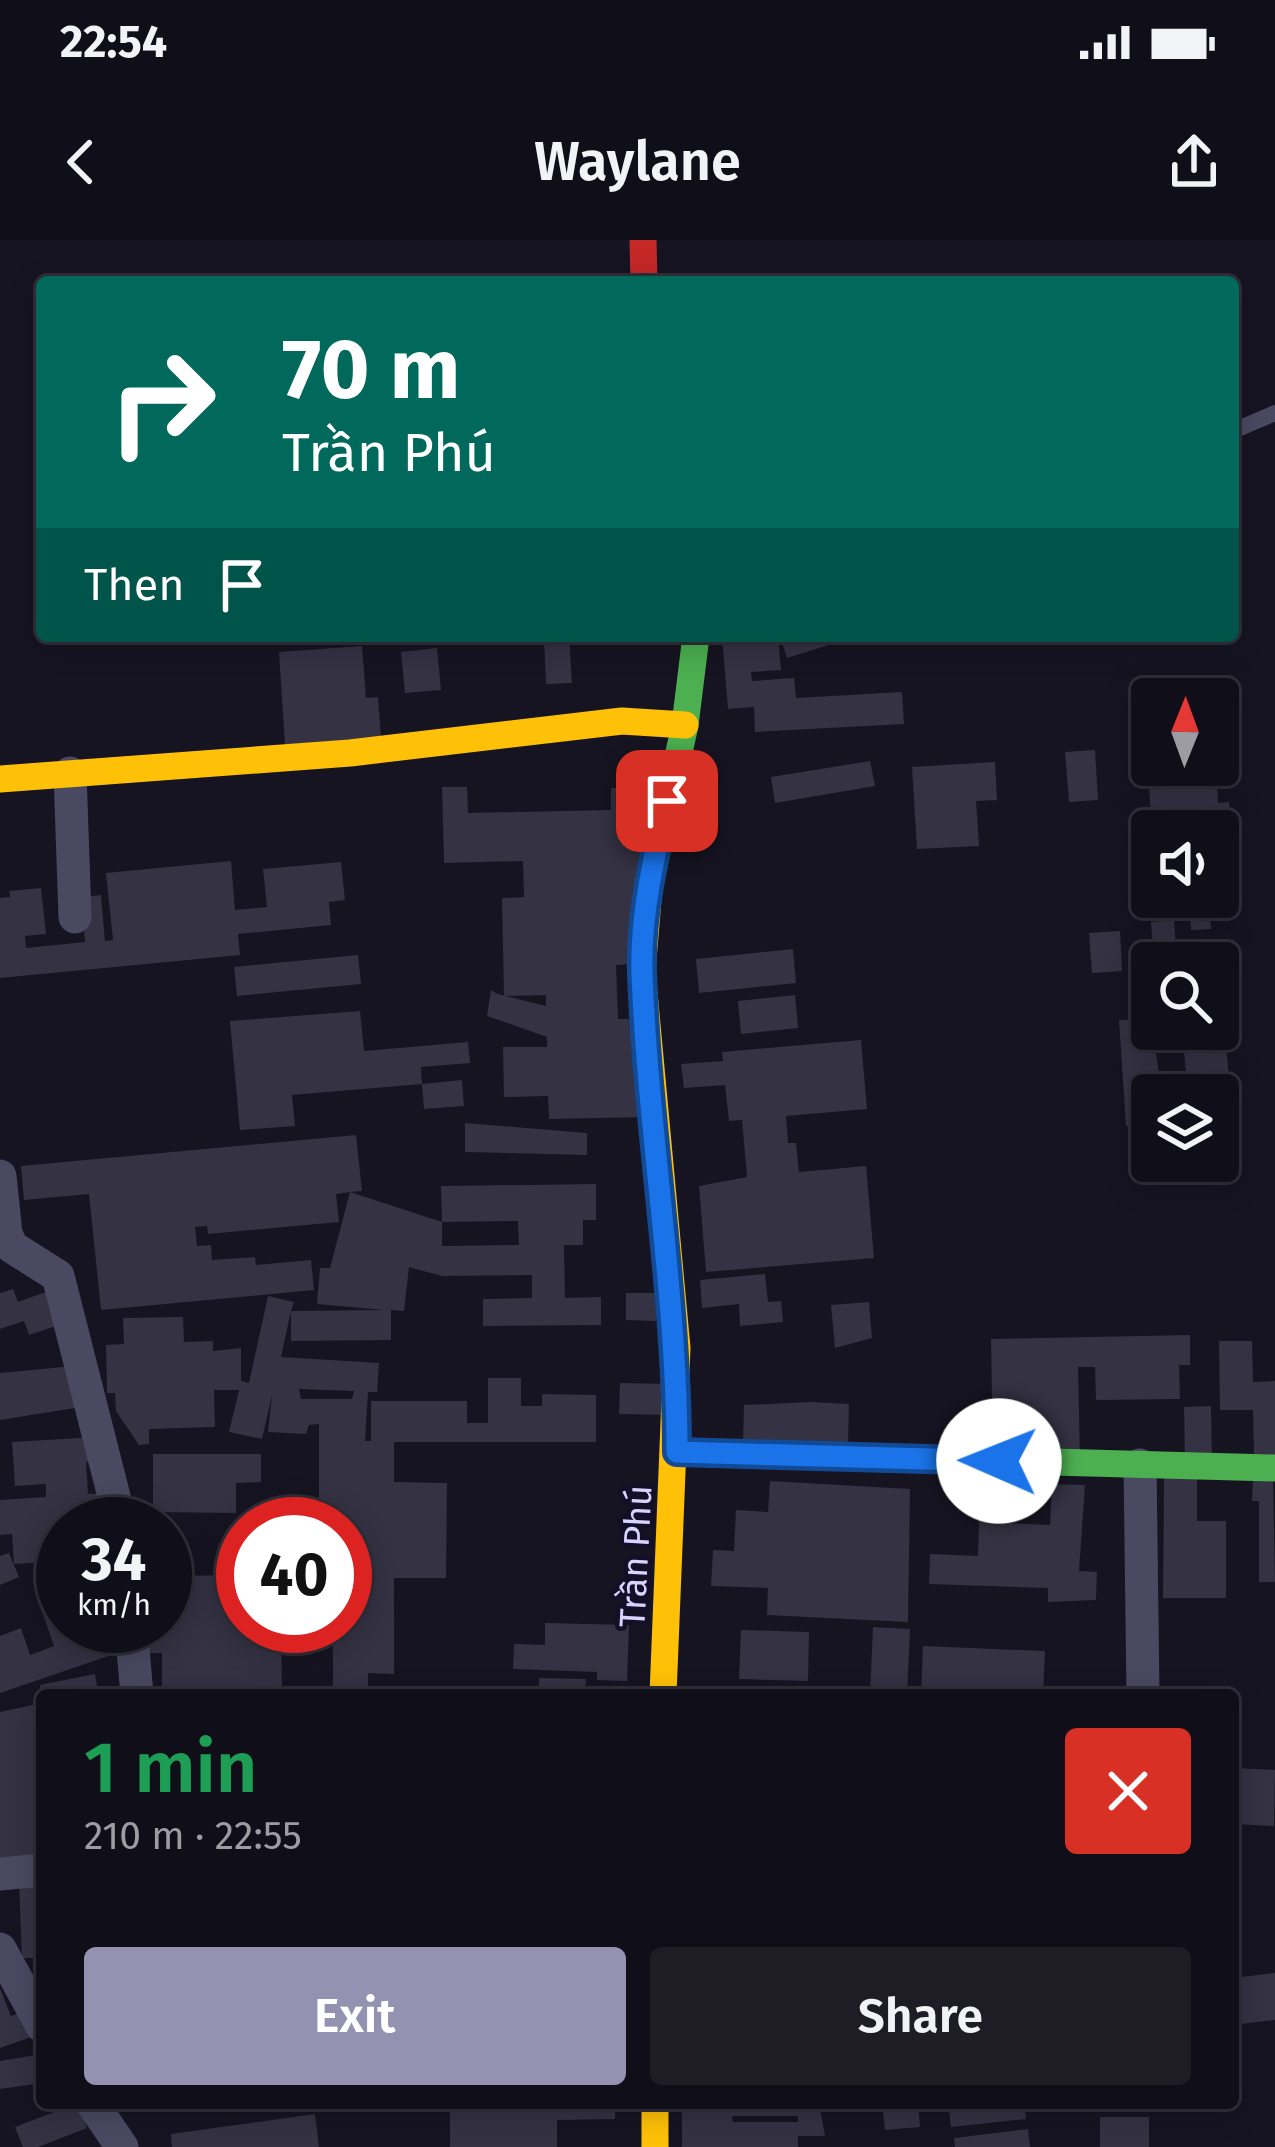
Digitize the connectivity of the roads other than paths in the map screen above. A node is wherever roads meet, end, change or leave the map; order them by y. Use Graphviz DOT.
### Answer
graph roads {
  1 [pos="644,240"];
  2 [pos="644,276"];
  3 [pos="1275,413"];
  4 [pos="1239,428"];
  5 [pos="695,642"];
  6 [pos="685,725"];
  7 [pos="70,773"];
  8 [pos="0,779"];
  9 [pos="75,917"];
  10 [pos="0,1176"];
  11 [pos="677,1452"];
  12 [pos="1140,1465"];
  13 [pos="1275,1468"];
  14 [pos="114,1497"];
  15 [pos="133,1653"];
  16 [pos="136,1689"];
  17 [pos="663,1689"];
  18 [pos="1142,1689"];
  19 [pos="36,1871"];
  20 [pos="0,1874"];
  21 [pos="0,1949"];
  22 [pos="36,2015"];
  23 [pos="96,2109"];
  24 [pos="655,2109"];
  25 [pos="122,2147"];
  26 [pos="655,2147"];
  1 -- 2 [label="street"];
  3 -- 4 [label="lane"];
  5 -- 6 [label="street, Trần Phú"];
  6 -- 7 [label="street"];
  6 -- 11 [label="street, Trần Phú"];
  7 -- 8 [label="street"];
  7 -- 9 [label="street"];
  10 -- 14 [label="street"];
  11 -- 12 [label="street"];
  11 -- 17 [label="street, Trần Phú"];
  12 -- 13 [label="street"];
  12 -- 18 [label="street"];
  15 -- 16 [label="street"];
  19 -- 20 [label="street"];
  21 -- 22 [label="street"];
  23 -- 25 [label="street"];
  24 -- 26 [label="street"];
}
